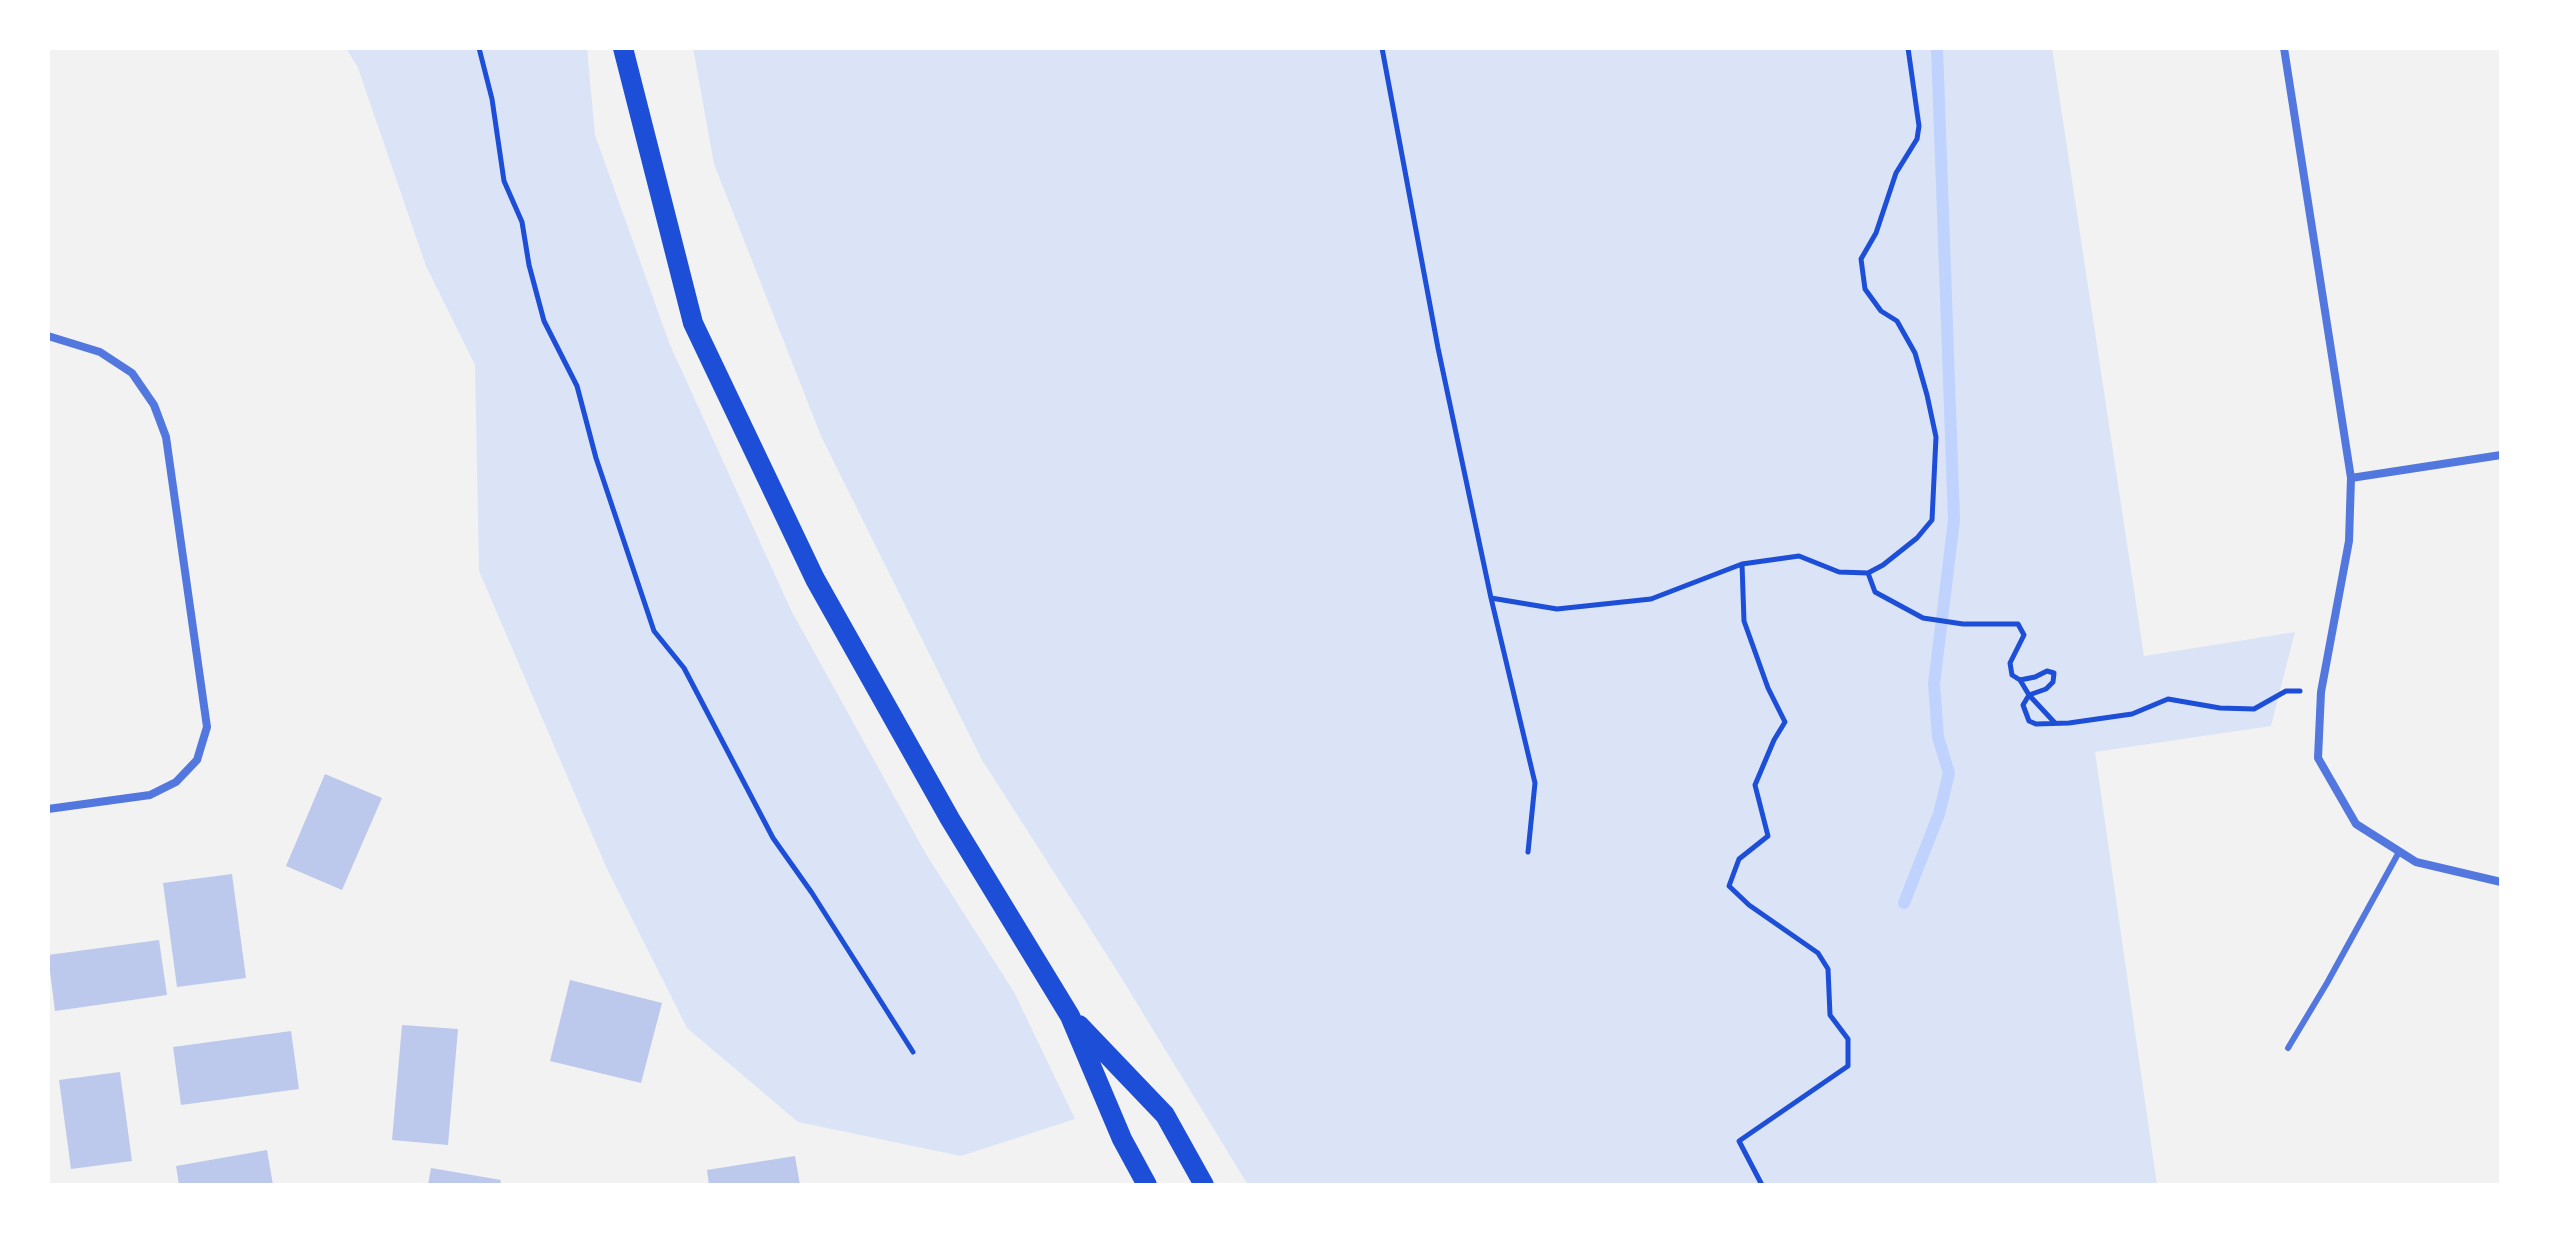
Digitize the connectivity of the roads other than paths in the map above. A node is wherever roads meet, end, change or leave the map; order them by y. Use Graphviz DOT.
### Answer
graph roads {
  1 [pos="623,48"];
  2 [pos="2284,48"];
  3 [pos="48,336"];
  4 [pos="2501,455"];
  5 [pos="2351,478"];
  6 [pos="48,809"];
  7 [pos="2399,852"];
  8 [pos="2501,882"];
  9 [pos="1070,1016"];
  10 [pos="2288,1048"];
  11 [pos="1147,1185"];
  12 [pos="1204,1185"];
  1 -- 9 [label="main road"];
  2 -- 5 [label="street"];
  3 -- 6 [label="street"];
  4 -- 5 [label="street"];
  5 -- 7 [label="street"];
  7 -- 8 [label="street"];
  7 -- 10 [label="lane"];
  9 -- 11 [label="main road"];
  9 -- 12 [label="main road"];
}
